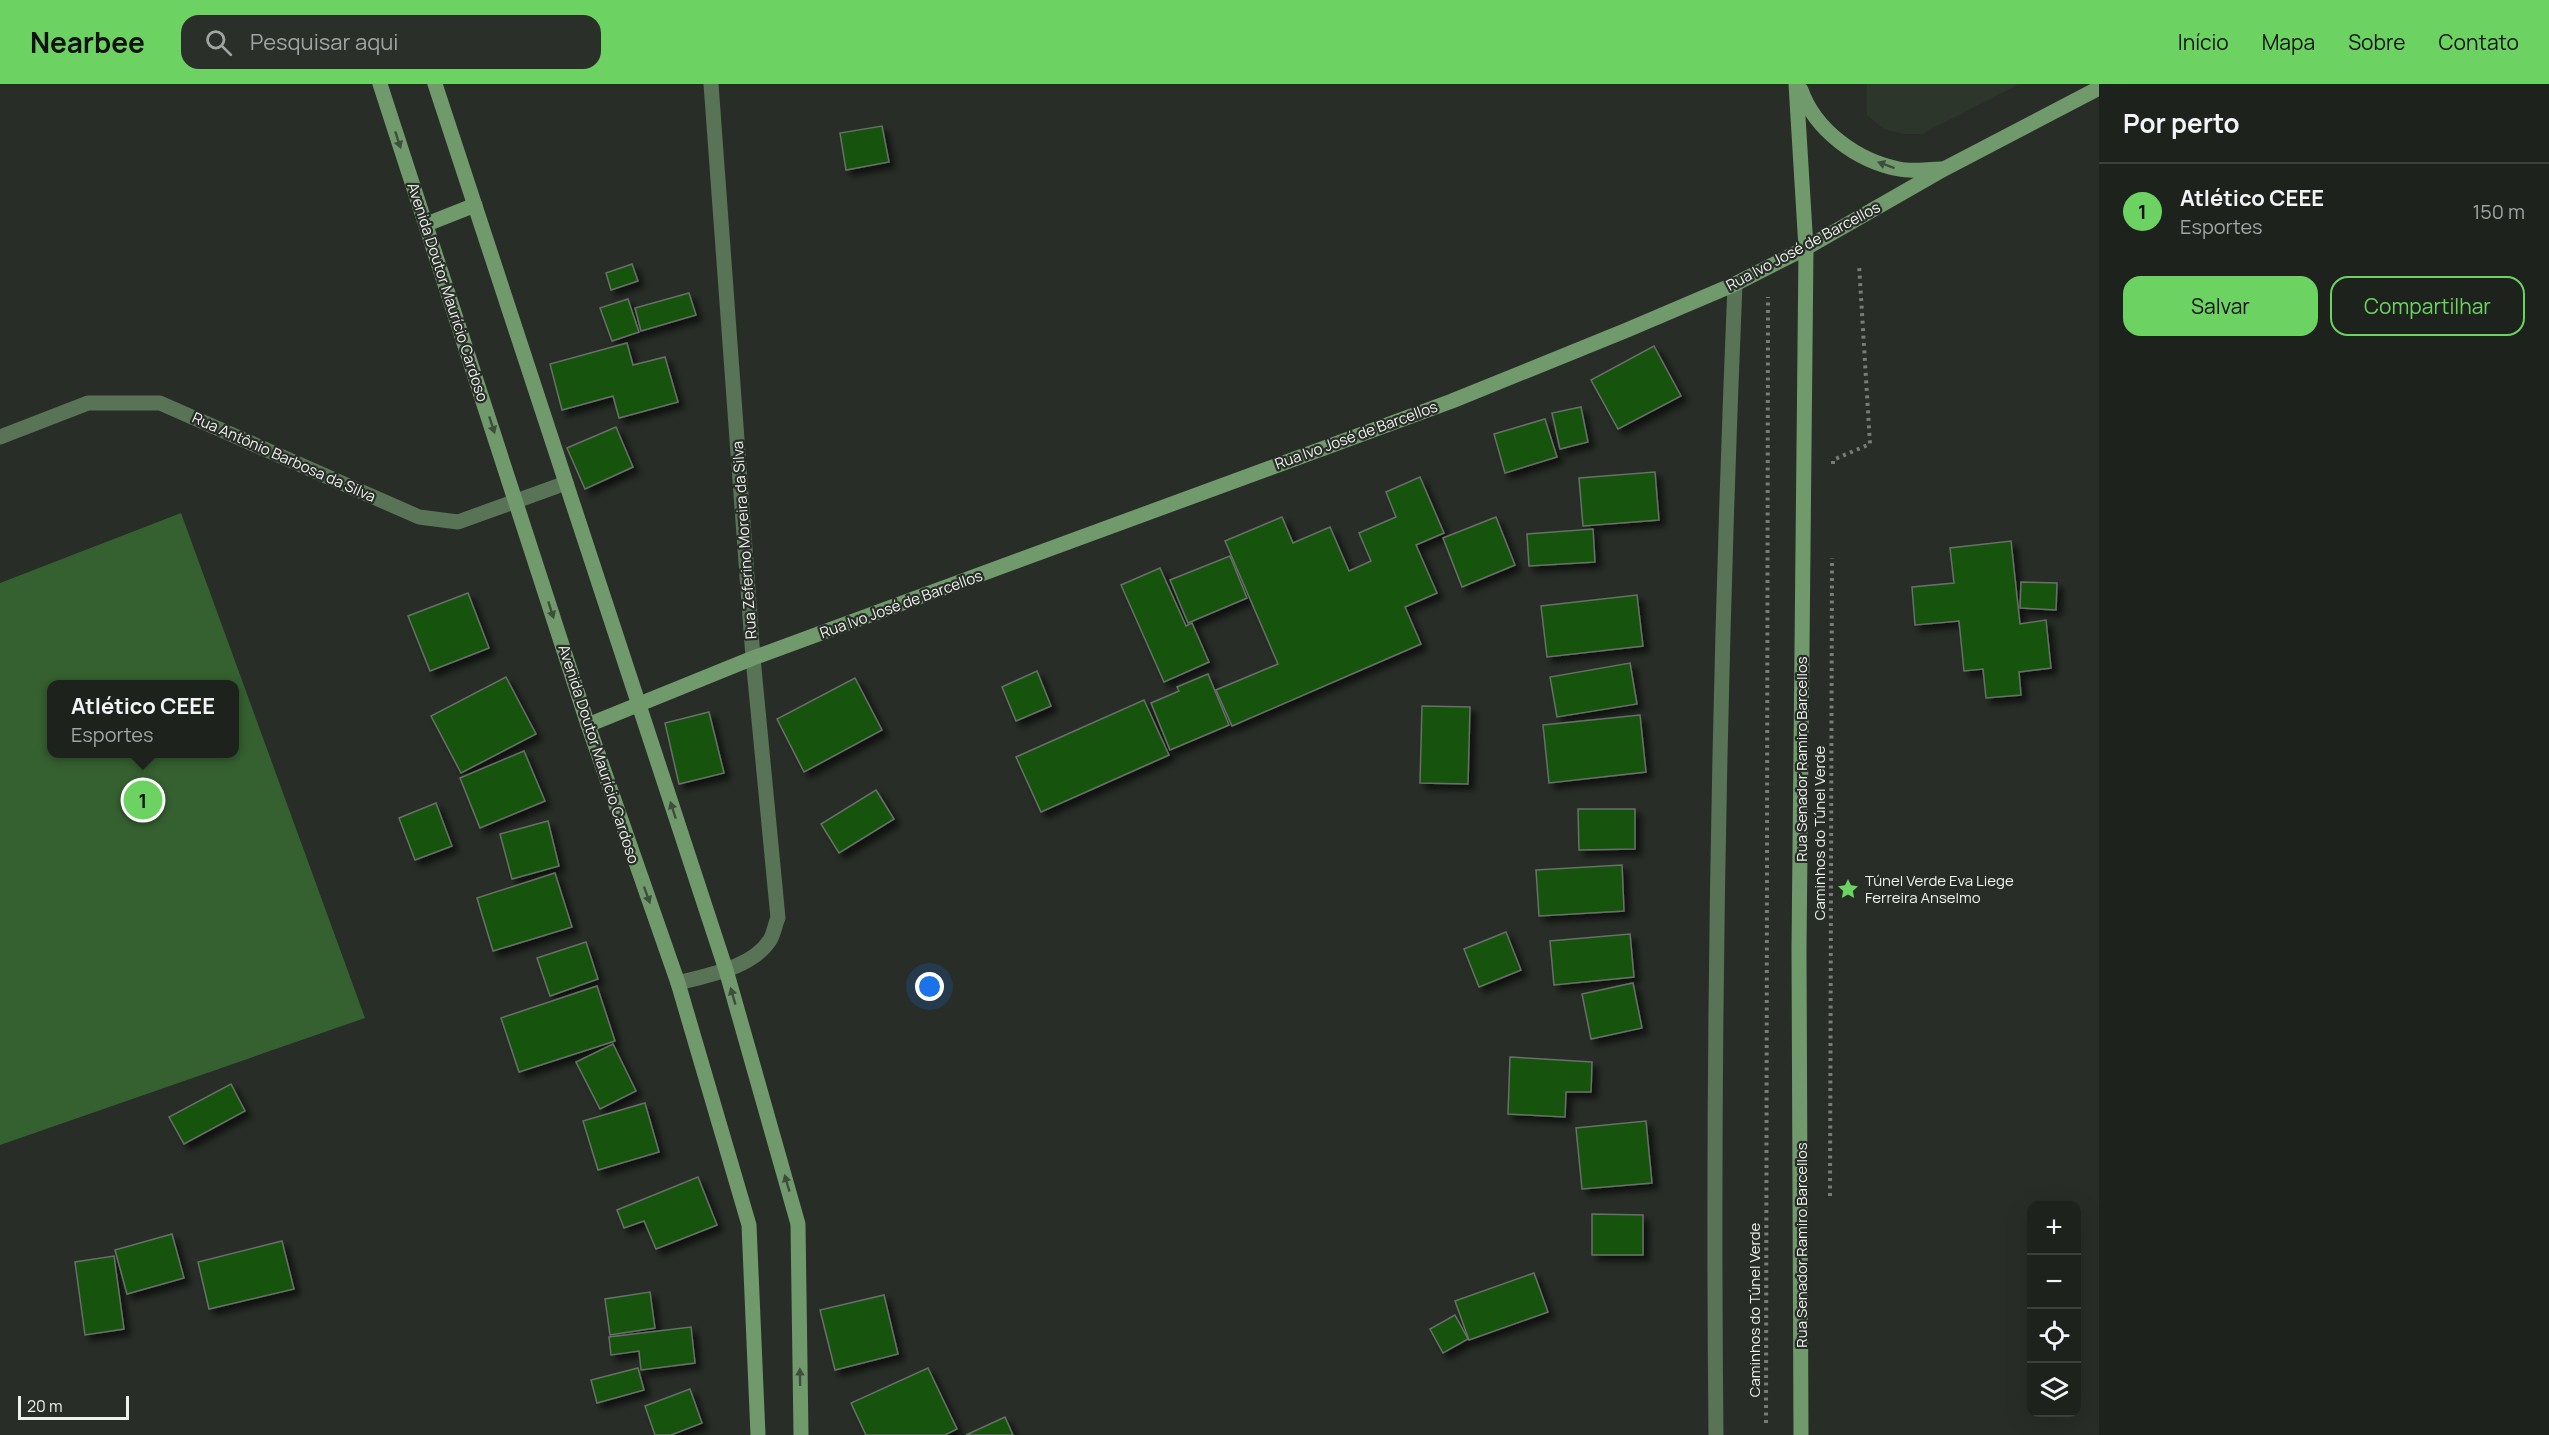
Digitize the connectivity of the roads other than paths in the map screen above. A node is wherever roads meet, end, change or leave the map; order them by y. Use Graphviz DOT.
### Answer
graph roads {
  1 [pos="380,84"];
  2 [pos="435,84"];
  3 [pos="711,84"];
  4 [pos="1797,84"];
  5 [pos="2099,88"];
  6 [pos="1944,169"];
  7 [pos="475,205"];
  8 [pos="427,224"];
  9 [pos="1806,248"];
  10 [pos="1735,284"];
  11 [pos="0,437"];
  12 [pos="566,483"];
  13 [pos="516,501"];
  14 [pos="753,658"];
  15 [pos="639,705"];
  16 [pos="588,725"];
  17 [pos="726,970"];
  18 [pos="678,983"];
  19 [pos="758,1435"];
  20 [pos="801,1435"];
  21 [pos="1716,1435"];
  22 [pos="1802,1435"];
  1 -- 8 [label="street, Avenida Doutor Maurício Cardoso, one-way"];
  2 -- 7 [label="street"];
  3 -- 14 [label="street, Rua Zeferino Moreira da Silva"];
  6 -- 4 [label="street, one-way"];
  4 -- 9 [label="street, Rua Senador Ramiro Barcellos"];
  5 -- 6 [label="street, Rua Ivo José de Barcellos"];
  6 -- 9 [label="street, Rua Ivo José de Barcellos"];
  7 -- 8 [label="street"];
  7 -- 12 [label="street"];
  8 -- 13 [label="street, Avenida Doutor Maurício Cardoso, one-way"];
  9 -- 10 [label="street, Rua Ivo José de Barcellos"];
  9 -- 22 [label="street, Rua Senador Ramiro Barcellos"];
  10 -- 14 [label="street, Rua Ivo José de Barcellos"];
  10 -- 21 [label="street"];
  11 -- 13 [label="street, Rua Antônio Barbosa da Silva"];
  12 -- 13 [label="street, Rua Antônio Barbosa da Silva"];
  12 -- 15 [label="street"];
  13 -- 16 [label="street, Avenida Doutor Maurício Cardoso, one-way"];
  14 -- 15 [label="street, Rua Ivo José de Barcellos"];
  14 -- 17 [label="street, Rua Zeferino Moreira da Silva"];
  15 -- 16 [label="street, Rua Ivo José de Barcellos"];
  17 -- 15 [label="street, one-way"];
  16 -- 18 [label="street, Avenida Doutor Maurício Cardoso, one-way"];
  17 -- 18 [label="street, Rua Zeferino Moreira da Silva"];
  20 -- 17 [label="street, one-way"];
  18 -- 19 [label="street, Avenida Doutor Maurício Cardoso"];
}
